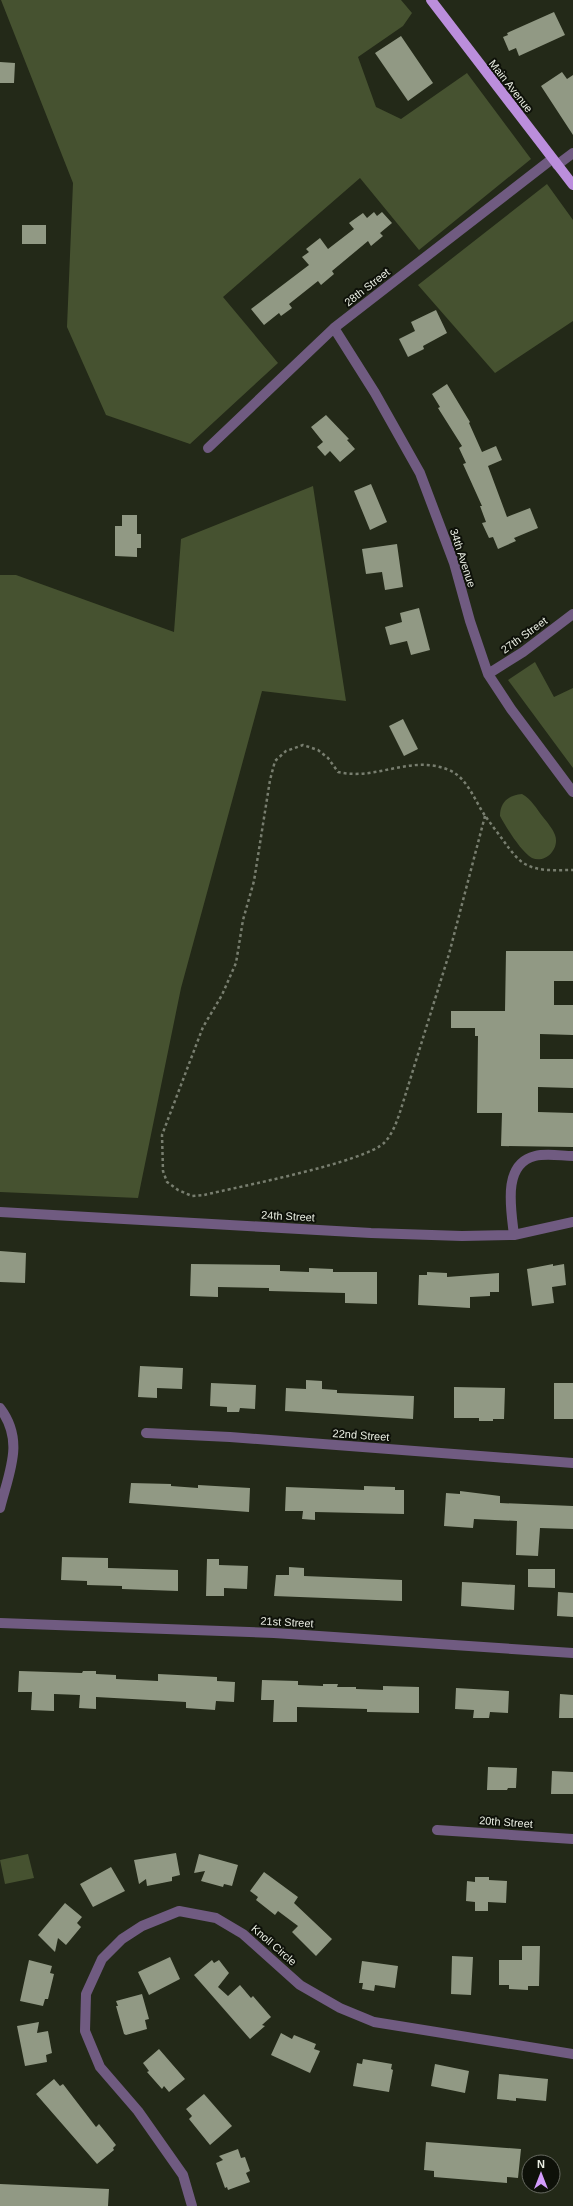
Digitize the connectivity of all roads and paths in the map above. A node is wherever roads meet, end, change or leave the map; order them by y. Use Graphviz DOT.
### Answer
graph roads {
  1 [pos="431,0"];
  2 [pos="573,152"];
  3 [pos="555,162"];
  4 [pos="573,186"];
  5 [pos="334,328"];
  6 [pos="208,448"];
  7 [pos="573,614"];
  8 [pos="488,674"];
  9 [pos="573,792"];
  10 [pos="485,816"];
  11 [pos="573,870"];
  12 [pos="573,1156"];
  13 [pos="0,1212"];
  14 [pos="573,1222"];
  15 [pos="514,1235"];
  16 [pos="0,1408"];
  17 [pos="146,1433"];
  18 [pos="573,1463"];
  19 [pos="0,1508"];
  20 [pos="0,1623"];
  21 [pos="573,1653"];
  22 [pos="437,1830"];
  23 [pos="573,1839"];
  24 [pos="573,2054"];
  25 [pos="192,2206"];
  1 -- 3 [label="main road, Main Avenue"];
  2 -- 3 [label="street, 28th Street"];
  3 -- 4 [label="main road, Main Avenue"];
  3 -- 5 [label="street, 28th Street"];
  5 -- 6 [label="street, 28th Street"];
  5 -- 8 [label="street, 34th Avenue"];
  7 -- 8 [label="street, 27th Street"];
  8 -- 9 [label="street, 34th Avenue"];
  10 -- 10 [label="path"];
  10 -- 11 [label="path"];
  12 -- 15 [label="street"];
  13 -- 15 [label="street, 24th Street"];
  14 -- 15 [label="street, 24th Street"];
  16 -- 19 [label="street"];
  17 -- 18 [label="street, 22nd Street"];
  20 -- 21 [label="street, 21st Street"];
  22 -- 23 [label="street, 20th Street"];
  24 -- 25 [label="street, Knoll Circle"];
}
